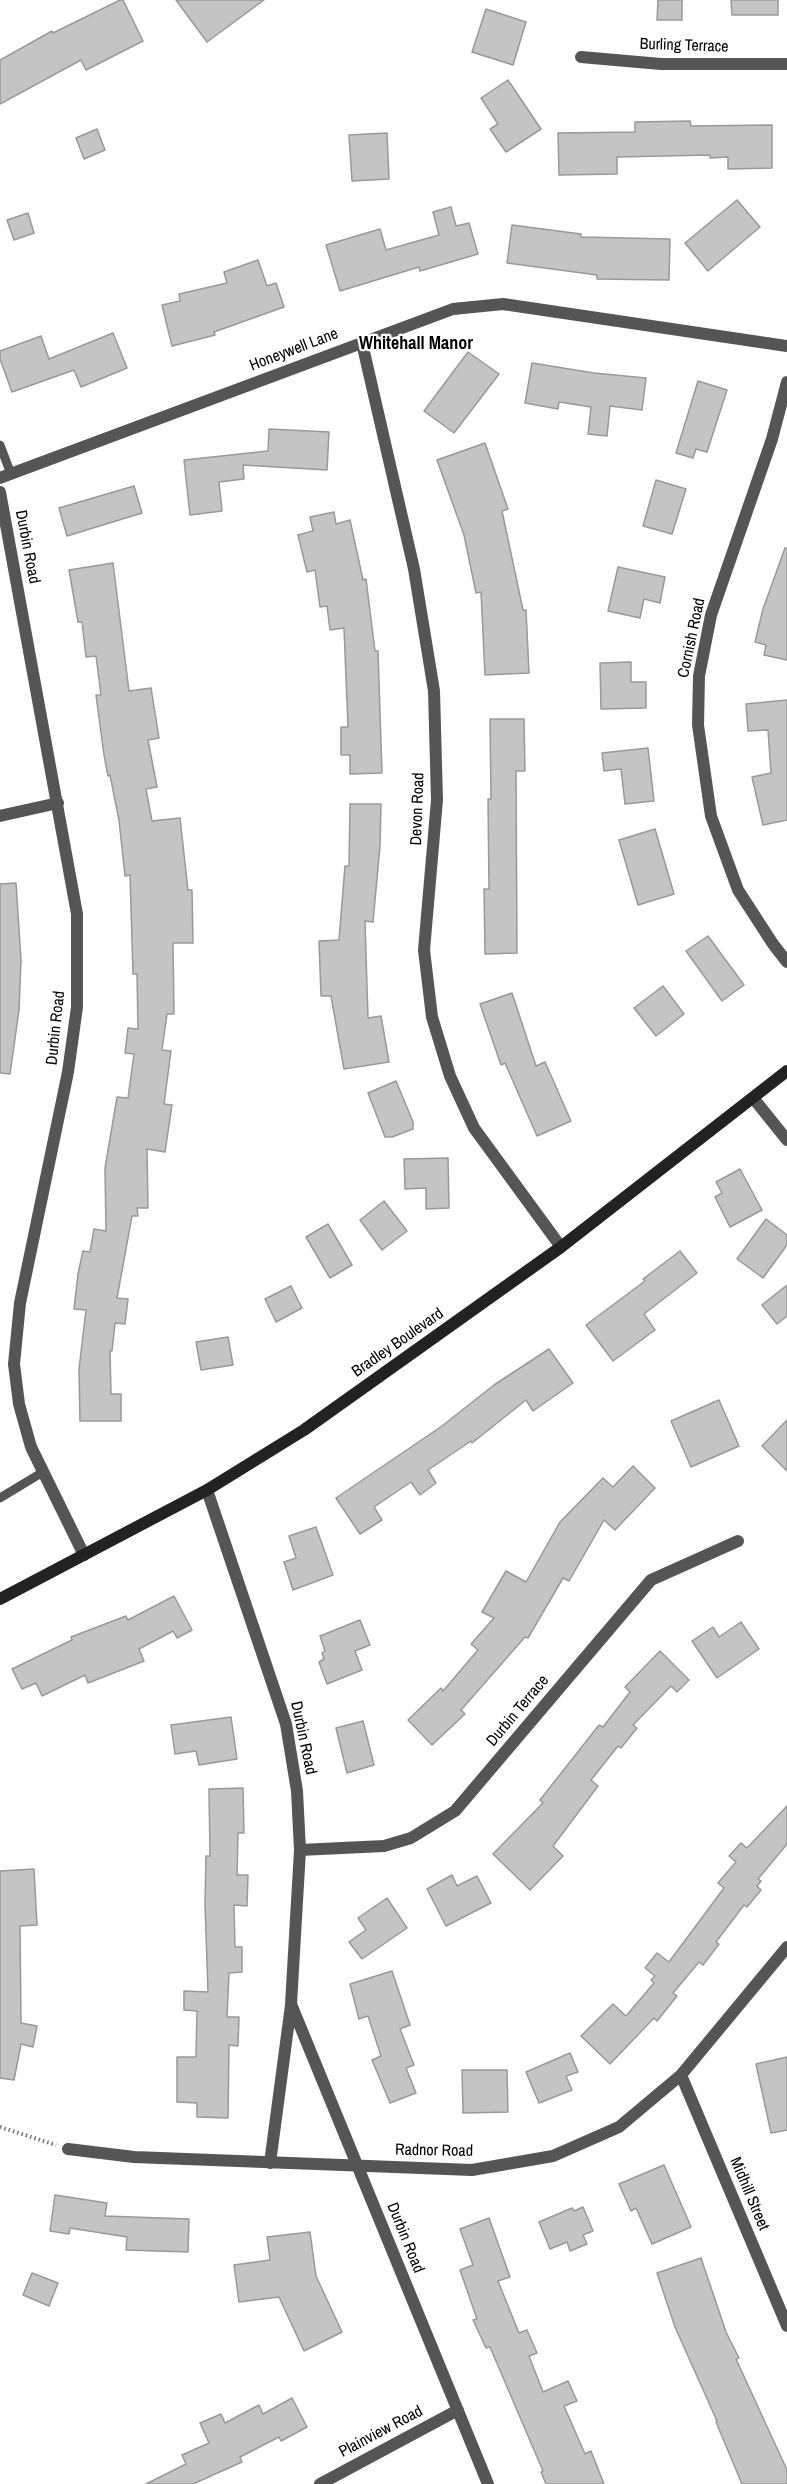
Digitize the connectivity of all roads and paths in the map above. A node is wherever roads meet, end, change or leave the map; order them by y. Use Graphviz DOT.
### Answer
graph roads {
  1 [pos="580,57"];
  2 [pos="787,64"];
  3 [pos="362,343"];
  4 [pos="787,346"];
  5 [pos="787,382"];
  6 [pos="0,445"];
  7 [pos="6,476"];
  8 [pos="0,492"];
  9 [pos="58,803"];
  10 [pos="0,816"];
  11 [pos="787,962"];
  12 [pos="787,1071"];
  13 [pos="754,1099"];
  14 [pos="787,1140"];
  15 [pos="561,1247"];
  16 [pos="44,1472"];
  17 [pos="207,1490"];
  18 [pos="0,1498"];
  19 [pos="738,1541"];
  20 [pos="84,1555"];
  21 [pos="0,1599"];
  22 [pos="300,1850"];
  23 [pos="787,1947"];
  24 [pos="291,2004"];
  25 [pos="681,2075"];
  26 [pos="0,2127"];
  27 [pos="68,2149"];
  28 [pos="270,2163"];
  29 [pos="358,2166"];
  30 [pos="787,2326"];
  31 [pos="458,2409"];
  32 [pos="320,2484"];
  33 [pos="488,2484"];
  1 -- 2 [label="street, Burling Terrace"];
  3 -- 4 [label="street, Honeywell Lane"];
  3 -- 7 [label="street, Honeywell Lane"];
  3 -- 15 [label="street, Devon Road"];
  5 -- 11 [label="street, Cornish Road"];
  6 -- 7 [label="lane"];
  8 -- 9 [label="street, Durbin Road"];
  9 -- 10 [label="street"];
  9 -- 16 [label="street, Durbin Road"];
  12 -- 13 [label="main road, Bradley Boulevard"];
  13 -- 14 [label="street"];
  13 -- 15 [label="main road, Bradley Boulevard"];
  15 -- 17 [label="main road, Bradley Boulevard"];
  16 -- 18 [label="lane"];
  16 -- 20 [label="street, Durbin Road"];
  17 -- 20 [label="main road, Bradley Boulevard"];
  17 -- 22 [label="street, Durbin Road"];
  19 -- 22 [label="street, Durbin Terrace"];
  20 -- 21 [label="main road, Bradley Boulevard"];
  22 -- 24 [label="street, Durbin Road"];
  23 -- 25 [label="street, Radnor Road"];
  24 -- 28 [label="street, Durbin Road"];
  24 -- 29 [label="street, Durbin Road"];
  25 -- 29 [label="street, Radnor Road"];
  25 -- 30 [label="street, Midhill Street"];
  26 -- 27 [label="path"];
  27 -- 28 [label="street, Radnor Road"];
  28 -- 29 [label="street, Radnor Road"];
  29 -- 31 [label="street, Durbin Road"];
  31 -- 32 [label="street, Plainview Road"];
  31 -- 33 [label="street, Durbin Road"];
}
